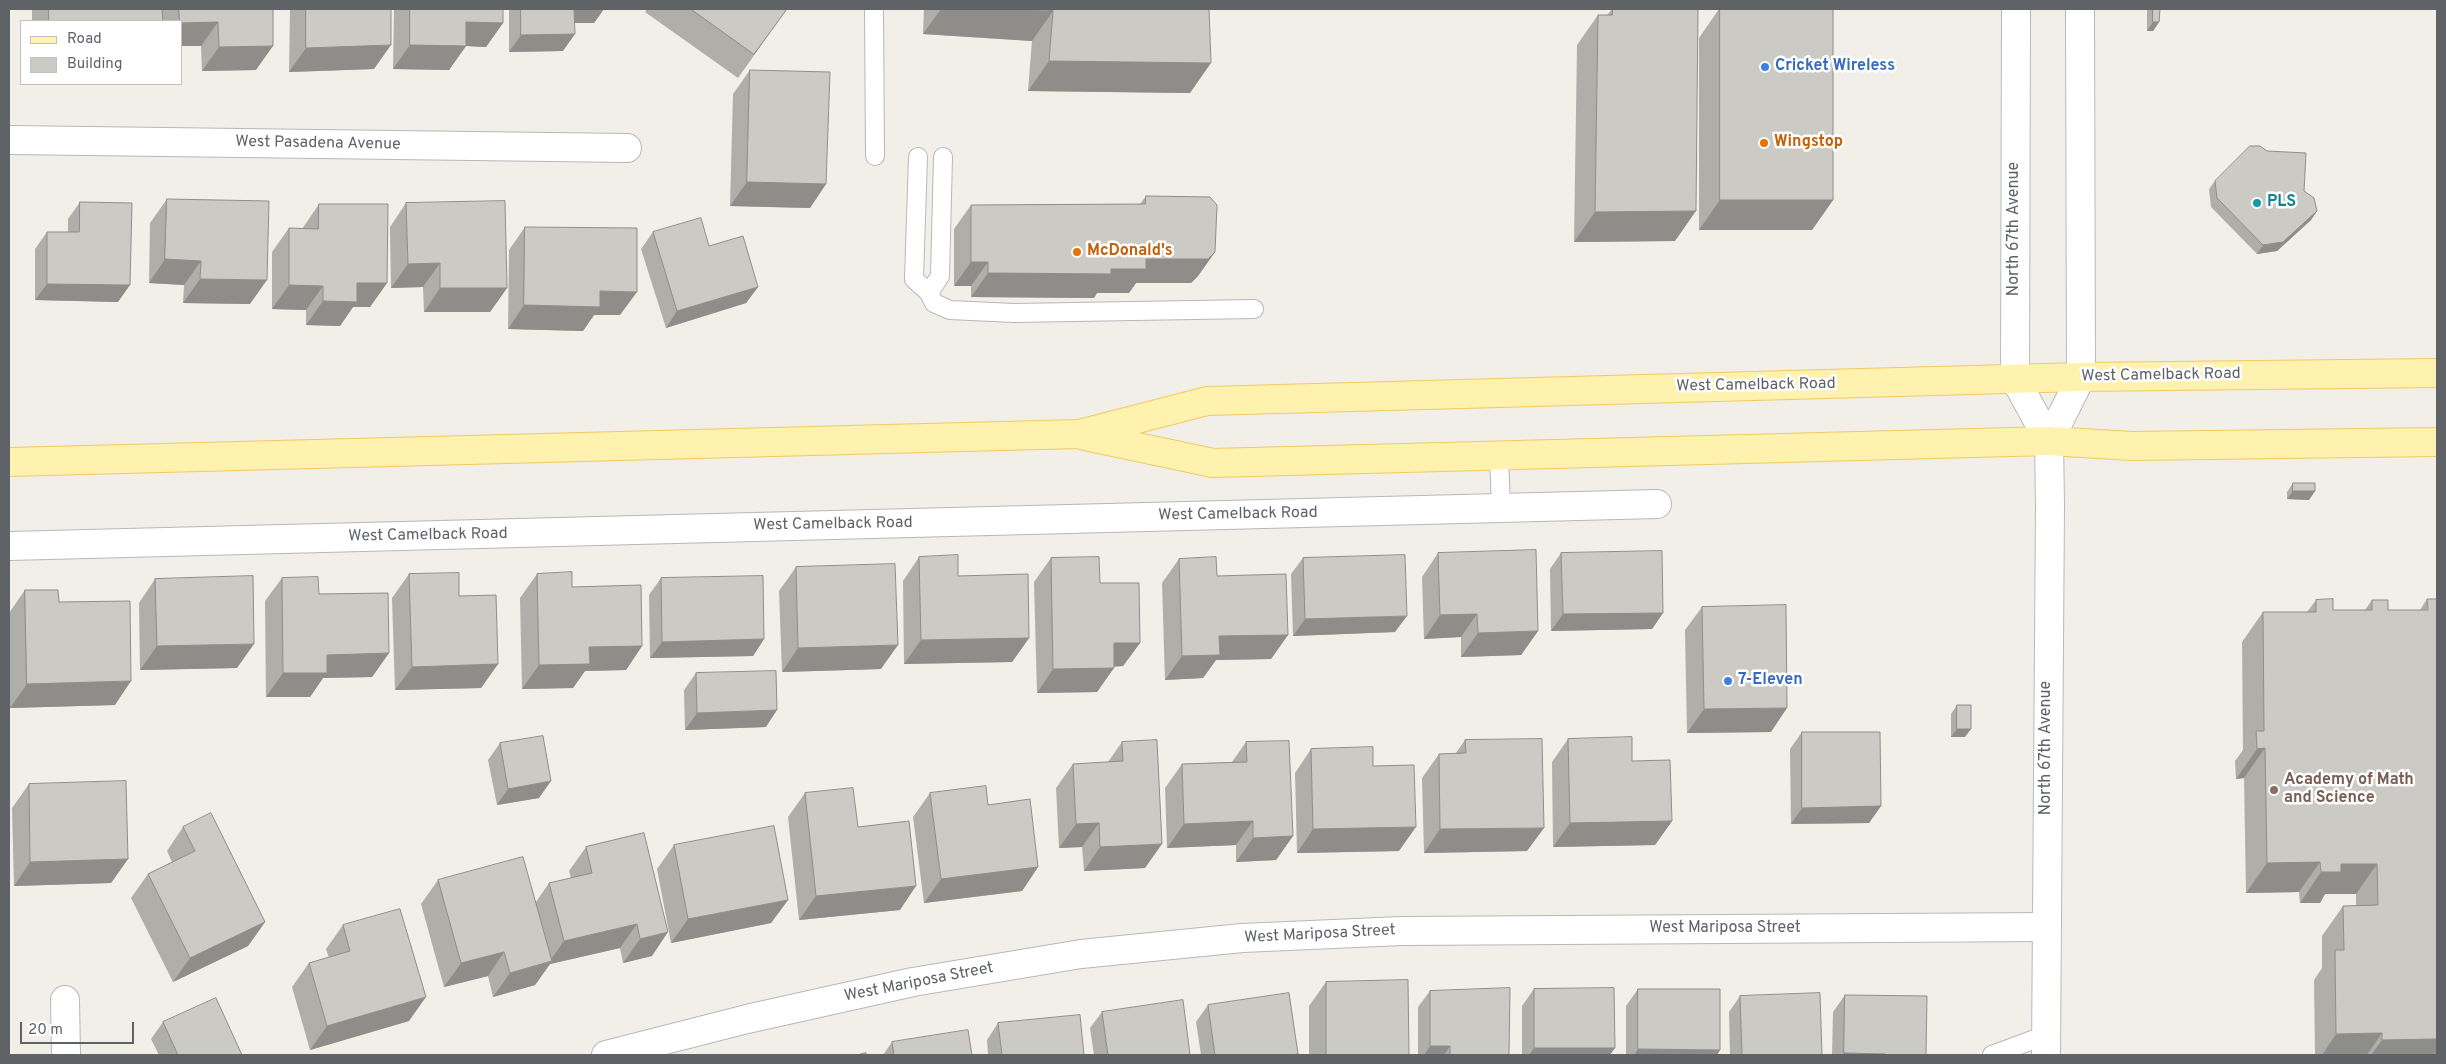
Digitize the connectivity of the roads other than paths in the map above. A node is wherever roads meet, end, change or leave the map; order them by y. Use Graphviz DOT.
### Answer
graph roads {
  1 [pos="874,9"];
  2 [pos="2016,9"];
  3 [pos="2080,9"];
  4 [pos="9,140"];
  5 [pos="627,148"];
  6 [pos="875,156"];
  7 [pos="918,157"];
  8 [pos="943,157"];
  9 [pos="929,293"];
  10 [pos="1254,308"];
  11 [pos="2437,373"];
  12 [pos="2081,377"];
  13 [pos="2015,379"];
  14 [pos="1079,434"];
  15 [pos="2049,441"];
  16 [pos="2437,442"];
  17 [pos="1499,455"];
  18 [pos="9,462"];
  19 [pos="1657,504"];
  20 [pos="1501,508"];
  21 [pos="9,546"];
  22 [pos="2047,927"];
  23 [pos="65,1000"];
  24 [pos="2046,1045"];
  25 [pos="66,1055"];
  26 [pos="606,1055"];
  27 [pos="1992,1055"];
  1 -- 6 [label="lane"];
  2 -- 13 [label="street, North 67th Avenue"];
  3 -- 12 [label="street, North 67th Avenue"];
  4 -- 5 [label="street, West Pasadena Avenue"];
  7 -- 9 [label="lane"];
  8 -- 9 [label="lane"];
  9 -- 10 [label="lane"];
  11 -- 12 [label="main road, West Camelback Road"];
  12 -- 13 [label="main road, West Camelback Road"];
  12 -- 15 [label="street, North 67th Avenue"];
  13 -- 14 [label="main road, West Camelback Road"];
  13 -- 15 [label="street, North 67th Avenue"];
  14 -- 17 [label="main road, West Camelback Road"];
  14 -- 18 [label="main road, West Camelback Road"];
  15 -- 16 [label="main road, West Camelback Road"];
  15 -- 17 [label="main road, West Camelback Road"];
  15 -- 22 [label="street, North 67th Avenue"];
  17 -- 20 [label="lane"];
  19 -- 20 [label="street, West Camelback Road"];
  20 -- 21 [label="street, West Camelback Road"];
  22 -- 24 [label="street, North 67th Avenue"];
  22 -- 26 [label="street, West Mariposa Street"];
  23 -- 25 [label="street"];
  24 -- 27 [label="lane"];
}
